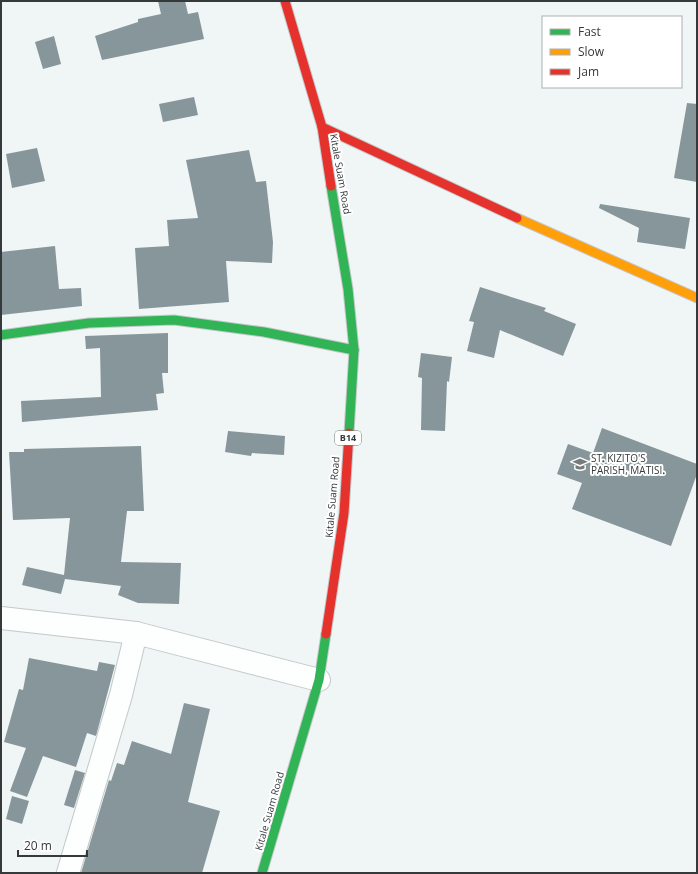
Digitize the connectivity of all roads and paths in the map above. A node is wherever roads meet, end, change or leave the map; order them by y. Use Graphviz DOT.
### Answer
graph roads {
  1 [pos="285,1"];
  2 [pos="322,127"];
  3 [pos="697,298"];
  4 [pos="1,335"];
  5 [pos="354,350"];
  6 [pos="1,618"];
  7 [pos="136,632"];
  8 [pos="319,680"];
  9 [pos="68,873"];
  10 [pos="262,873"];
  1 -- 2 [label="main road, Kitale Suam Road / B14"];
  2 -- 3 [label="main road"];
  2 -- 5 [label="main road, Kitale Suam Road / B14"];
  4 -- 5 [label="main road"];
  5 -- 8 [label="main road, Kitale Suam Road / B14"];
  6 -- 7 [label="street"];
  7 -- 8 [label="street"];
  7 -- 9 [label="street"];
  8 -- 10 [label="main road, Kitale Suam Road / B14"];
}
